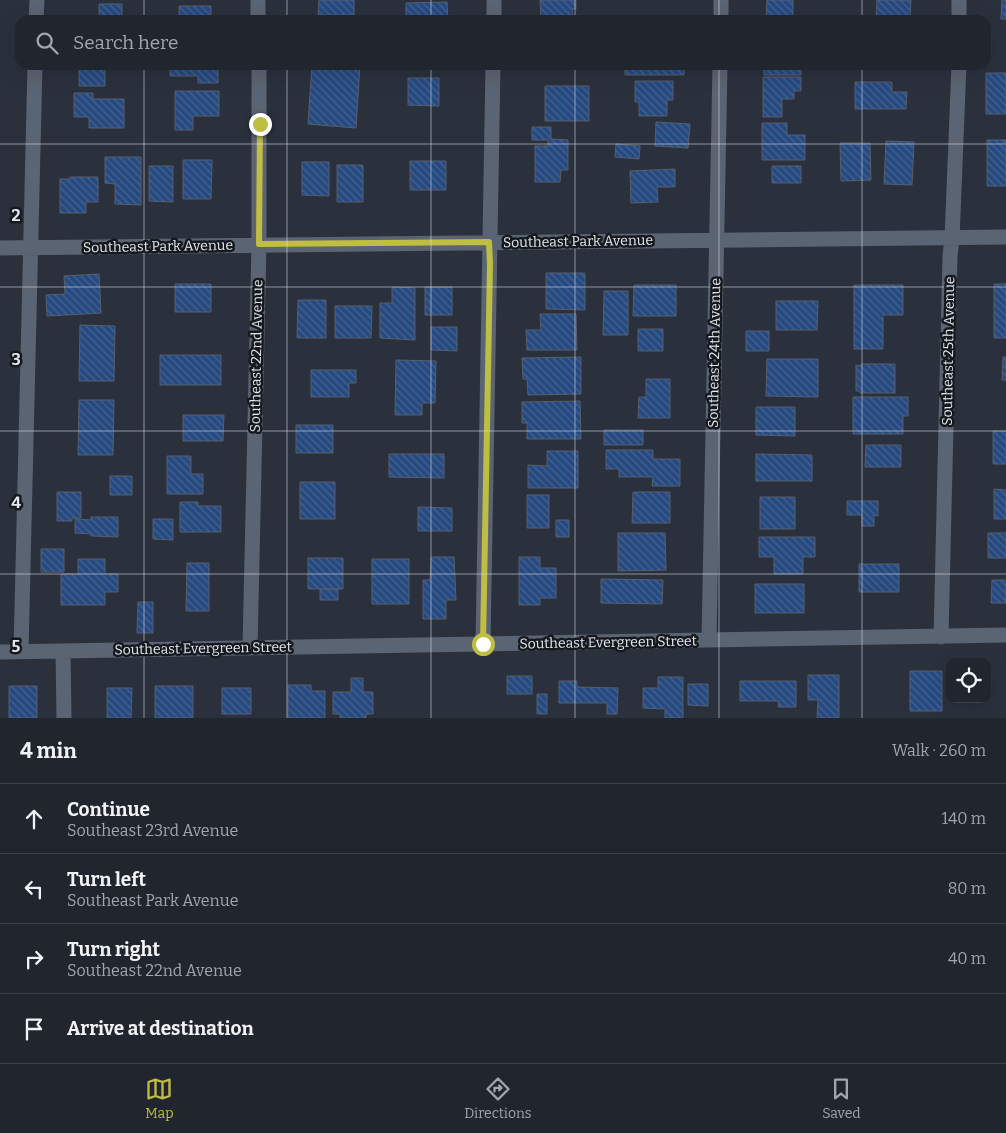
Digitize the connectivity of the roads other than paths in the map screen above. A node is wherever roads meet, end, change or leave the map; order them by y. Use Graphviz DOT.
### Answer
graph roads {
  1 [pos="36,0"];
  2 [pos="258,0"];
  3 [pos="494,0"];
  4 [pos="721,0"];
  5 [pos="959,0"];
  6 [pos="36,15"];
  7 [pos="258,15"];
  8 [pos="494,15"];
  9 [pos="720,15"];
  10 [pos="959,15"];
  11 [pos="35,70"];
  12 [pos="259,70"];
  13 [pos="493,70"];
  14 [pos="720,70"];
  15 [pos="959,70"];
  16 [pos="1006,237"];
  17 [pos="716,239"];
  18 [pos="952,239"];
  19 [pos="489,242"];
  20 [pos="259,244"];
  21 [pos="0,248"];
  22 [pos="31,248"];
  23 [pos="1006,635"];
  24 [pos="941,637"];
  25 [pos="709,640"];
  26 [pos="483,644"];
  27 [pos="250,648"];
  28 [pos="63,650"];
  29 [pos="21,651"];
  30 [pos="0,652"];
  31 [pos="64,718"];
  1 -- 6 [label="street"];
  2 -- 7 [label="street"];
  3 -- 8 [label="street"];
  4 -- 9 [label="street"];
  5 -- 10 [label="street"];
  11 -- 22 [label="street"];
  12 -- 20 [label="street, Southeast 22nd Avenue"];
  13 -- 19 [label="street"];
  14 -- 17 [label="street, Southeast 24th Avenue"];
  15 -- 18 [label="street, Southeast 25th Avenue"];
  16 -- 18 [label="street, Southeast Park Avenue"];
  17 -- 18 [label="street, Southeast Park Avenue"];
  17 -- 19 [label="street, Southeast Park Avenue"];
  17 -- 25 [label="street, Southeast 24th Avenue"];
  18 -- 24 [label="street, Southeast 25th Avenue"];
  19 -- 20 [label="street, Southeast Park Avenue"];
  19 -- 26 [label="street"];
  20 -- 22 [label="street, Southeast Park Avenue"];
  20 -- 27 [label="street, Southeast 22nd Avenue"];
  21 -- 22 [label="street, Southeast Park Avenue"];
  22 -- 29 [label="street"];
  23 -- 24 [label="street, Southeast Evergreen Street"];
  24 -- 25 [label="street, Southeast Evergreen Street"];
  25 -- 26 [label="street, Southeast Evergreen Street"];
  26 -- 27 [label="street, Southeast Evergreen Street"];
  27 -- 28 [label="street, Southeast Evergreen Street"];
  28 -- 29 [label="street, Southeast Evergreen Street"];
  28 -- 31 [label="street"];
  29 -- 30 [label="street, Southeast Evergreen Street"];
}
